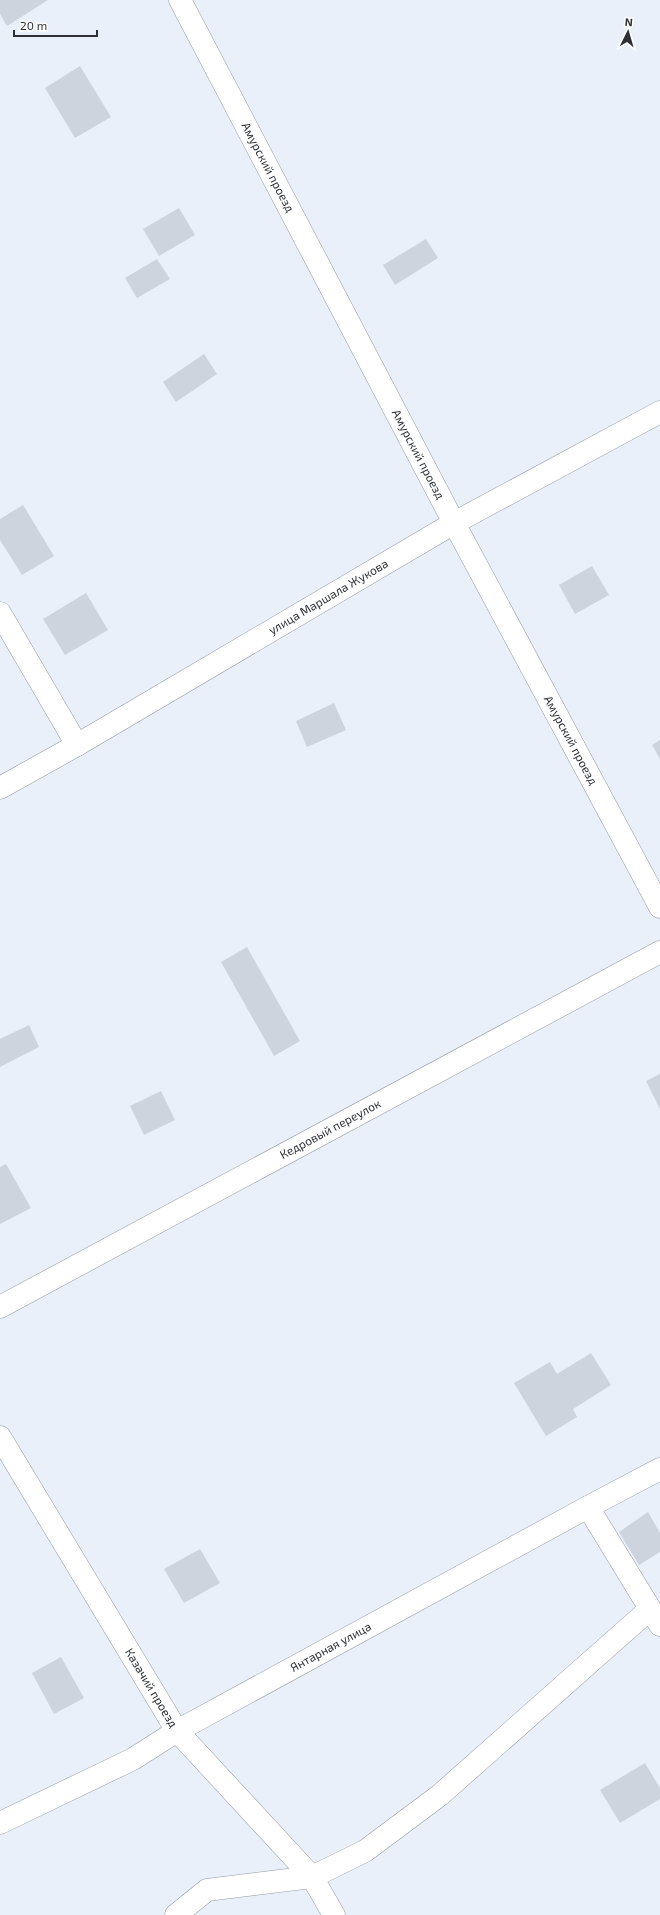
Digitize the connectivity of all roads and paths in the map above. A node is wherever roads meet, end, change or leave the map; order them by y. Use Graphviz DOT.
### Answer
graph roads {
  1 [pos="180,0"];
  2 [pos="660,412"];
  3 [pos="454,523"];
  4 [pos="0,613"];
  5 [pos="77,746"];
  6 [pos="0,788"];
  7 [pos="660,907"];
  8 [pos="660,952"];
  9 [pos="0,1307"];
  10 [pos="0,1437"];
  11 [pos="660,1469"];
  12 [pos="588,1507"];
  13 [pos="655,1617"];
  14 [pos="177,1732"];
  15 [pos="0,1823"];
  16 [pos="312,1877"];
  17 [pos="176,1915"];
  18 [pos="334,1915"];
  1 -- 3 [label="street, Амурский проезд"];
  2 -- 3 [label="street, улица Маршала Жукова"];
  3 -- 5 [label="street, улица Маршала Жукова"];
  3 -- 7 [label="street, Амурский проезд"];
  4 -- 5 [label="street"];
  5 -- 6 [label="street, улица Маршала Жукова"];
  8 -- 9 [label="street, Кедровый переулок"];
  10 -- 14 [label="street, Казачий проезд"];
  11 -- 12 [label="street, Янтарная улица"];
  12 -- 13 [label="street"];
  12 -- 14 [label="street, Янтарная улица"];
  13 -- 16 [label="street"];
  14 -- 15 [label="street, Янтарная улица"];
  14 -- 16 [label="street, Казачий проезд"];
  16 -- 17 [label="street"];
  16 -- 18 [label="street, Казачий проезд"];
}
